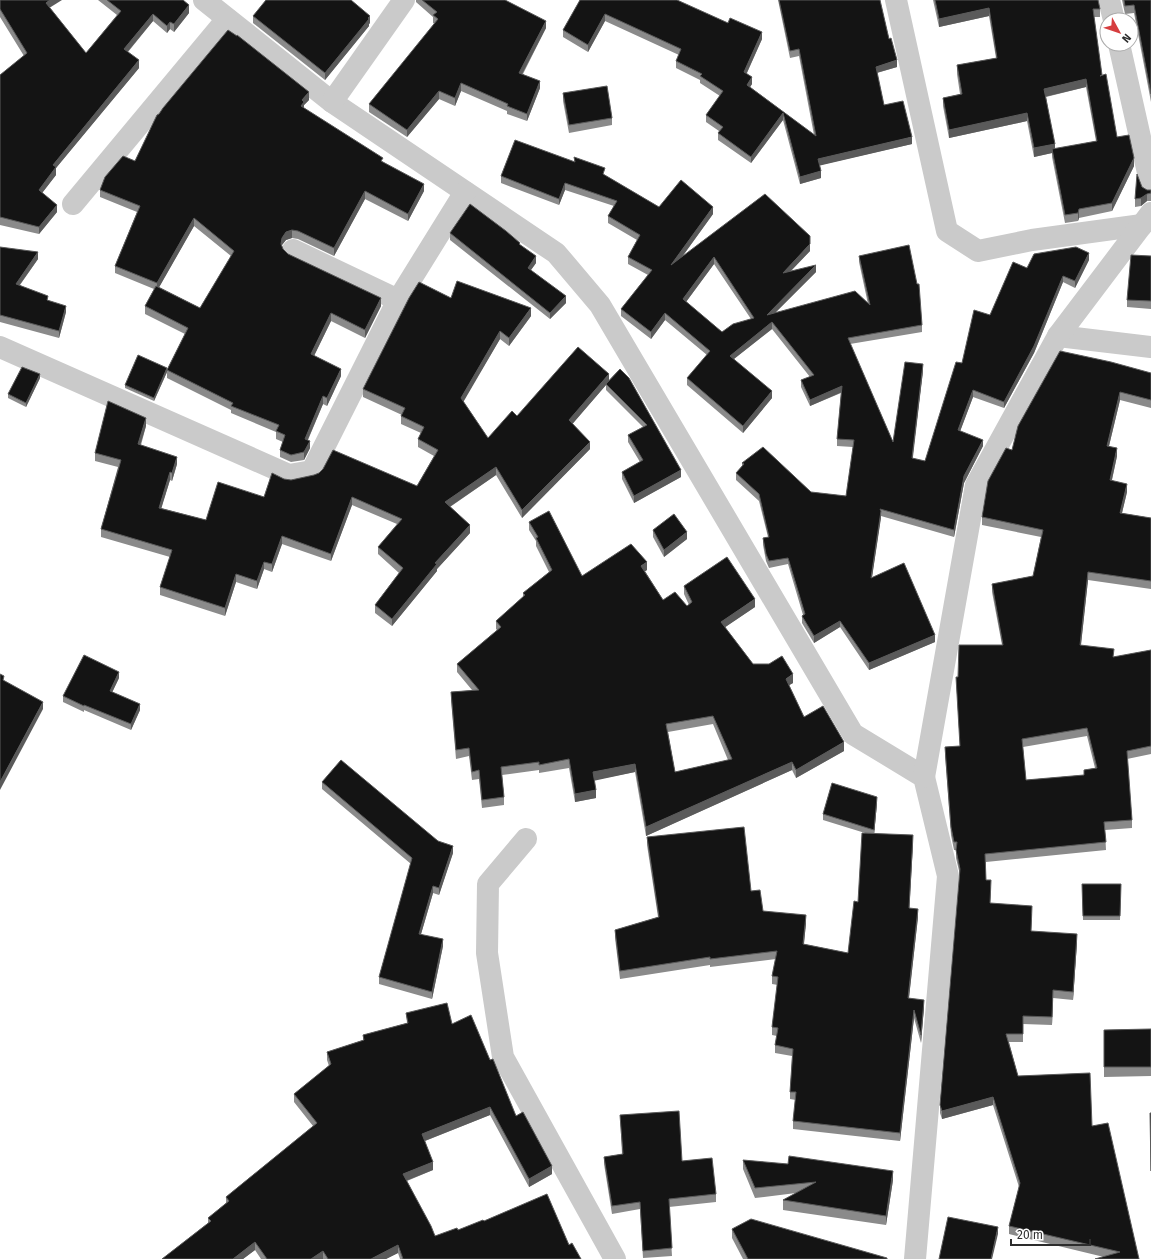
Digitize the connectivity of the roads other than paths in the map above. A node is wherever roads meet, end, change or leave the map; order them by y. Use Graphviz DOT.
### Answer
graph roads {
  1 [pos="204,0"];
  2 [pos="404,0"];
  3 [pos="896,0"];
  4 [pos="1109,0"];
  5 [pos="1112,12"];
  6 [pos="227,19"];
  7 [pos="1121,52"];
  8 [pos="332,102"];
  9 [pos="1151,186"];
  10 [pos="465,192"];
  11 [pos="73,204"];
  12 [pos="1147,219"];
  13 [pos="293,250"];
  14 [pos="398,300"];
  15 [pos="1058,336"];
  16 [pos="0,347"];
  17 [pos="1151,347"];
  18 [pos="924,777"];
  19 [pos="526,839"];
  20 [pos="615,1259"];
  21 [pos="915,1259"];
  1 -- 6 [label="street"];
  2 -- 8 [label="street"];
  3 -- 12 [label="street"];
  4 -- 5 [label="street"];
  6 -- 8 [label="street"];
  6 -- 11 [label="street"];
  7 -- 9 [label="street"];
  8 -- 10 [label="street"];
  10 -- 14 [label="street"];
  10 -- 18 [label="street"];
  12 -- 15 [label="street"];
  13 -- 14 [label="street"];
  14 -- 16 [label="street"];
  15 -- 17 [label="street"];
  15 -- 18 [label="street"];
  18 -- 21 [label="street"];
  19 -- 20 [label="street"];
}
